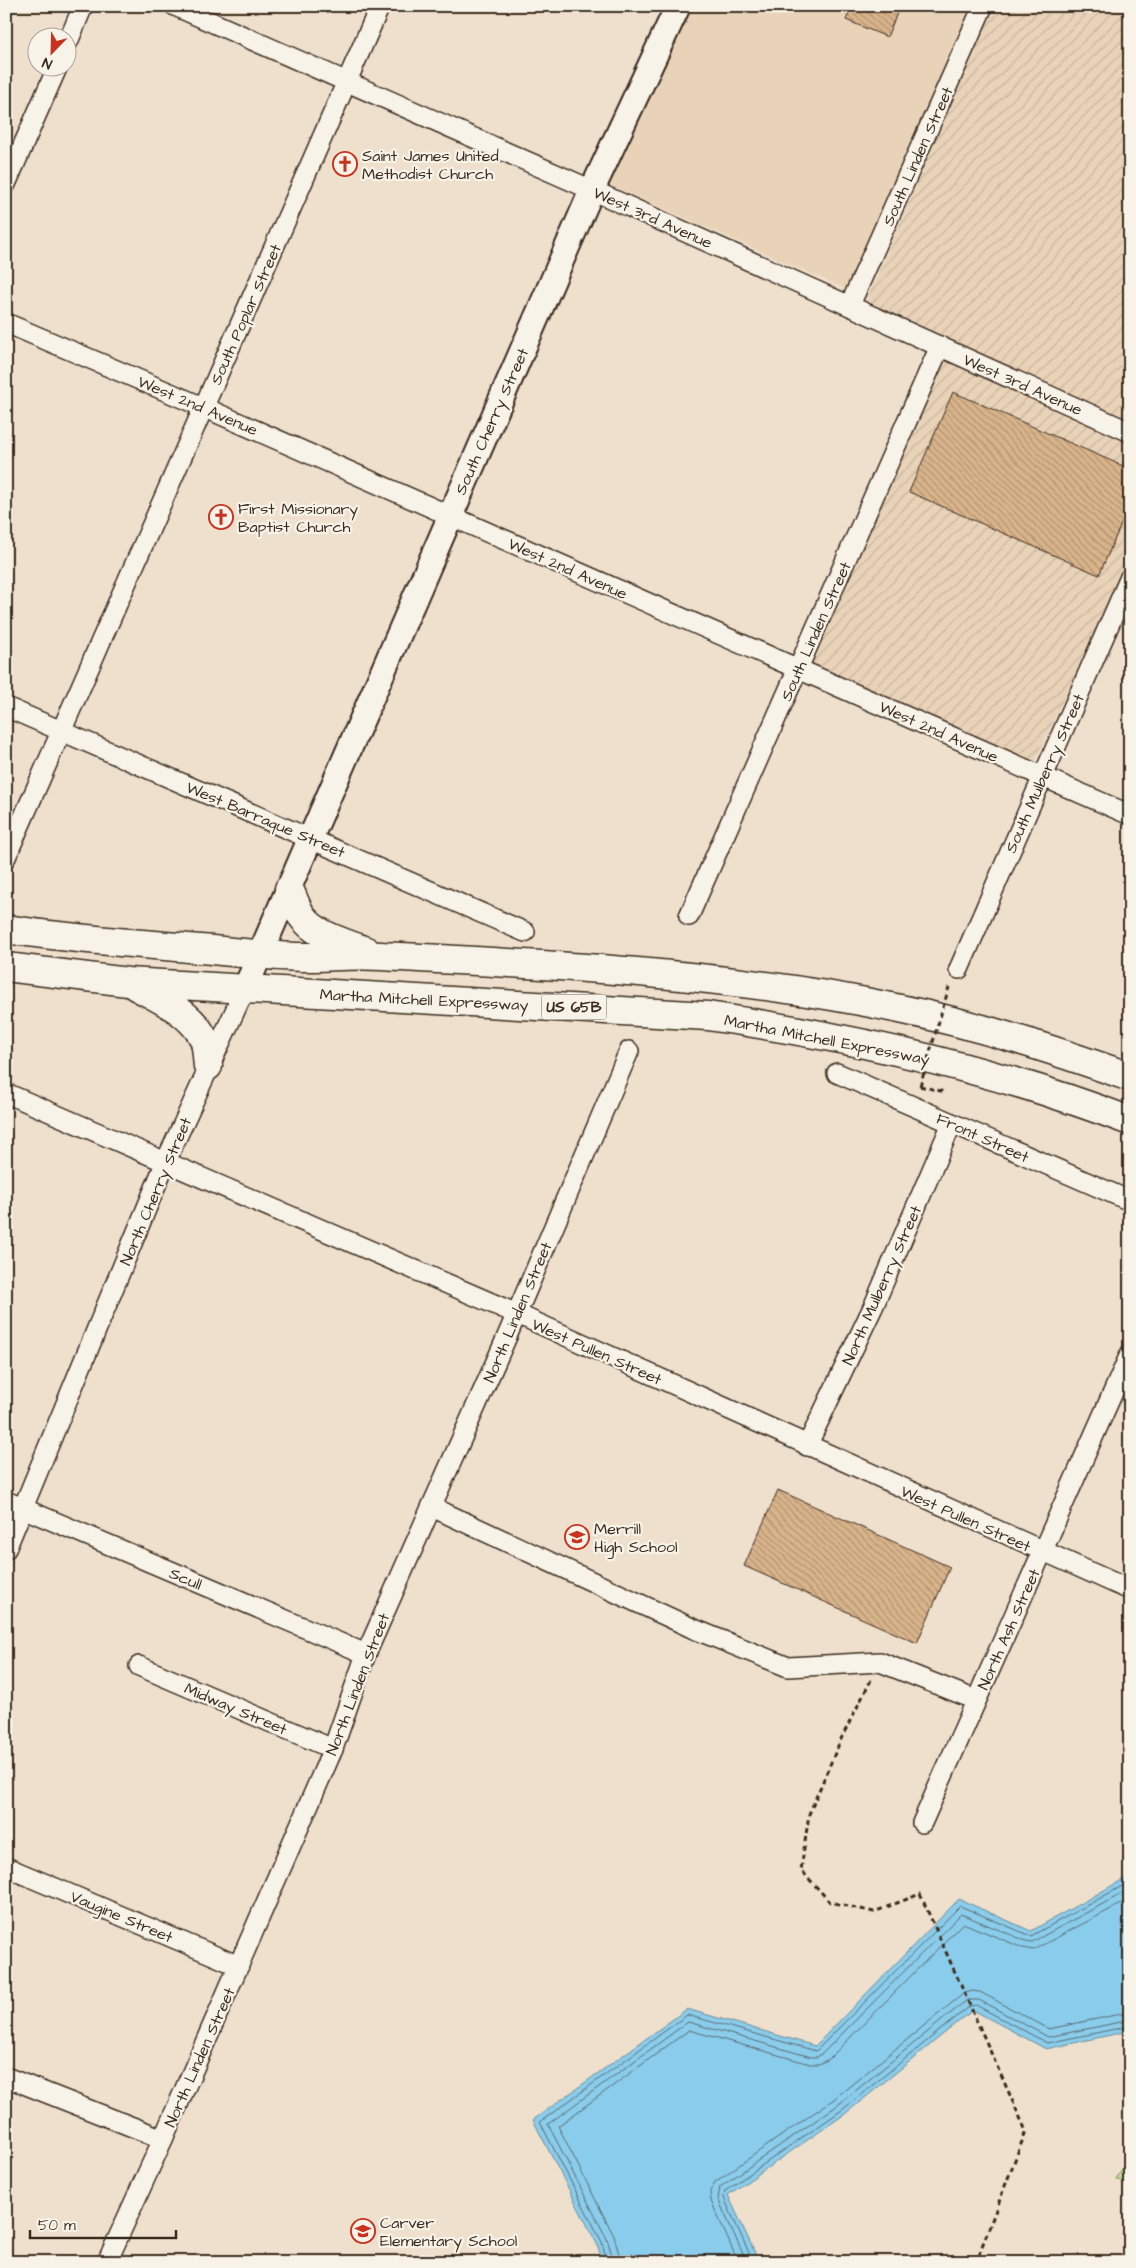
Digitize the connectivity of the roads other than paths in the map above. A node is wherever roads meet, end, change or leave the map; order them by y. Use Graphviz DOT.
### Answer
graph roads {
  1 [pos="83,6"];
  2 [pos="175,6"];
  3 [pos="380,6"];
  4 [pos="678,6"];
  5 [pos="984,6"];
  6 [pos="74,28"];
  7 [pos="52,78"];
  8 [pos="347,81"];
  9 [pos="6,184"];
  10 [pos="592,190"];
  11 [pos="850,305"];
  12 [pos="6,323"];
  13 [pos="940,346"];
  14 [pos="203,407"];
  15 [pos="1130,432"];
  16 [pos="450,516"];
  17 [pos="1130,578"];
  18 [pos="798,669"];
  19 [pos="6,707"];
  20 [pos="61,731"];
  21 [pos="1042,776"];
  22 [pos="1130,815"];
  23 [pos="311,838"];
  24 [pos="6,857"];
  25 [pos="289,889"];
  26 [pos="689,916"];
  27 [pos="6,929"];
  28 [pos="525,932"];
  29 [pos="262,954"];
  30 [pos="377,956"];
  31 [pos="6,967"];
  32 [pos="959,969"];
  33 [pos="128,982"];
  34 [pos="245,989"];
  35 [pos="629,1051"];
  36 [pos="208,1066"];
  37 [pos="837,1073"];
  38 [pos="1130,1077"];
  39 [pos="6,1092"];
  40 [pos="1130,1120"];
  41 [pos="952,1123"];
  42 [pos="166,1161"];
  43 [pos="1130,1201"];
  44 [pos="517,1314"];
  45 [pos="1130,1354"];
  46 [pos="808,1446"];
  47 [pos="6,1501"];
  48 [pos="432,1507"];
  49 [pos="24,1510"];
  50 [pos="6,1549"];
  51 [pos="1042,1552"];
  52 [pos="1130,1590"];
  53 [pos="366,1654"];
  54 [pos="139,1666"];
  55 [pos="976,1700"];
  56 [pos="333,1749"];
  57 [pos="922,1823"];
  58 [pos="6,1866"];
  59 [pos="238,1966"];
  60 [pos="6,2077"];
  61 [pos="163,2138"];
  62 [pos="107,2262"];
  1 -- 6 [label="street"];
  2 -- 8 [label="street, West 3rd Avenue"];
  3 -- 8 [label="street, South Poplar Street"];
  4 -- 10 [label="main road, South Cherry Street"];
  5 -- 11 [label="street, South Linden Street"];
  7 -- 9 [label="street"];
  8 -- 10 [label="street, West 3rd Avenue"];
  8 -- 14 [label="street, South Poplar Street"];
  10 -- 11 [label="street, West 3rd Avenue"];
  10 -- 16 [label="main road, South Cherry Street"];
  11 -- 13 [label="street, West 3rd Avenue"];
  12 -- 14 [label="street, West 2nd Avenue"];
  13 -- 15 [label="street, West 3rd Avenue"];
  13 -- 18 [label="street, South Linden Street"];
  14 -- 16 [label="street, West 2nd Avenue"];
  14 -- 20 [label="street, South Poplar Street"];
  16 -- 18 [label="street, West 2nd Avenue"];
  16 -- 23 [label="main road, South Cherry Street"];
  17 -- 21 [label="street, South Mulberry Street"];
  18 -- 21 [label="street, West 2nd Avenue"];
  18 -- 26 [label="street, South Linden Street"];
  19 -- 20 [label="street, West Barraque Street"];
  20 -- 23 [label="street, West Barraque Street"];
  20 -- 24 [label="street, South Poplar Street"];
  21 -- 22 [label="street, West 2nd Avenue"];
  21 -- 32 [label="street, South Mulberry Street"];
  23 -- 25 [label="main road, North Cherry Street"];
  23 -- 28 [label="street, West Barraque Street"];
  25 -- 29 [label="main road, North Cherry Street"];
  25 -- 30 [label="highway"];
  27 -- 29 [label="highway, US 65B"];
  29 -- 30 [label="highway, US 65B"];
  29 -- 34 [label="main road, North Cherry Street"];
  30 -- 38 [label="highway, US 65B"];
  31 -- 33 [label="highway, Martha Mitchell Expressway / US 65B"];
  33 -- 34 [label="highway, Martha Mitchell Expressway / US 65B"];
  33 -- 36 [label="highway"];
  34 -- 36 [label="street, North Cherry Street"];
  34 -- 40 [label="highway, Martha Mitchell Expressway / US 65B"];
  35 -- 44 [label="street, North Linden Street"];
  36 -- 42 [label="street, North Cherry Street"];
  37 -- 41 [label="street, Front Street"];
  39 -- 42 [label="street, West Pullen Street"];
  41 -- 43 [label="street, Front Street"];
  41 -- 46 [label="street, North Mulberry Street"];
  42 -- 44 [label="street, West Pullen Street"];
  42 -- 49 [label="street, North Cherry Street"];
  44 -- 46 [label="street, West Pullen Street"];
  44 -- 48 [label="street, North Linden Street"];
  45 -- 51 [label="street, North Ash Street"];
  46 -- 51 [label="street, West Pullen Street"];
  47 -- 49 [label="street, Scull"];
  48 -- 53 [label="street, North Linden Street"];
  48 -- 55 [label="street"];
  49 -- 50 [label="street, North Cherry Street"];
  49 -- 53 [label="street, Scull"];
  51 -- 52 [label="street, West Pullen Street"];
  51 -- 55 [label="street, North Ash Street"];
  53 -- 56 [label="street, North Linden Street"];
  54 -- 56 [label="street, Midway Street"];
  55 -- 57 [label="street, North Ash Street"];
  56 -- 59 [label="street, North Linden Street"];
  58 -- 59 [label="street, Vaugine Street"];
  59 -- 61 [label="street, North Linden Street"];
  60 -- 61 [label="street"];
  61 -- 62 [label="street, North Linden Street"];
}
